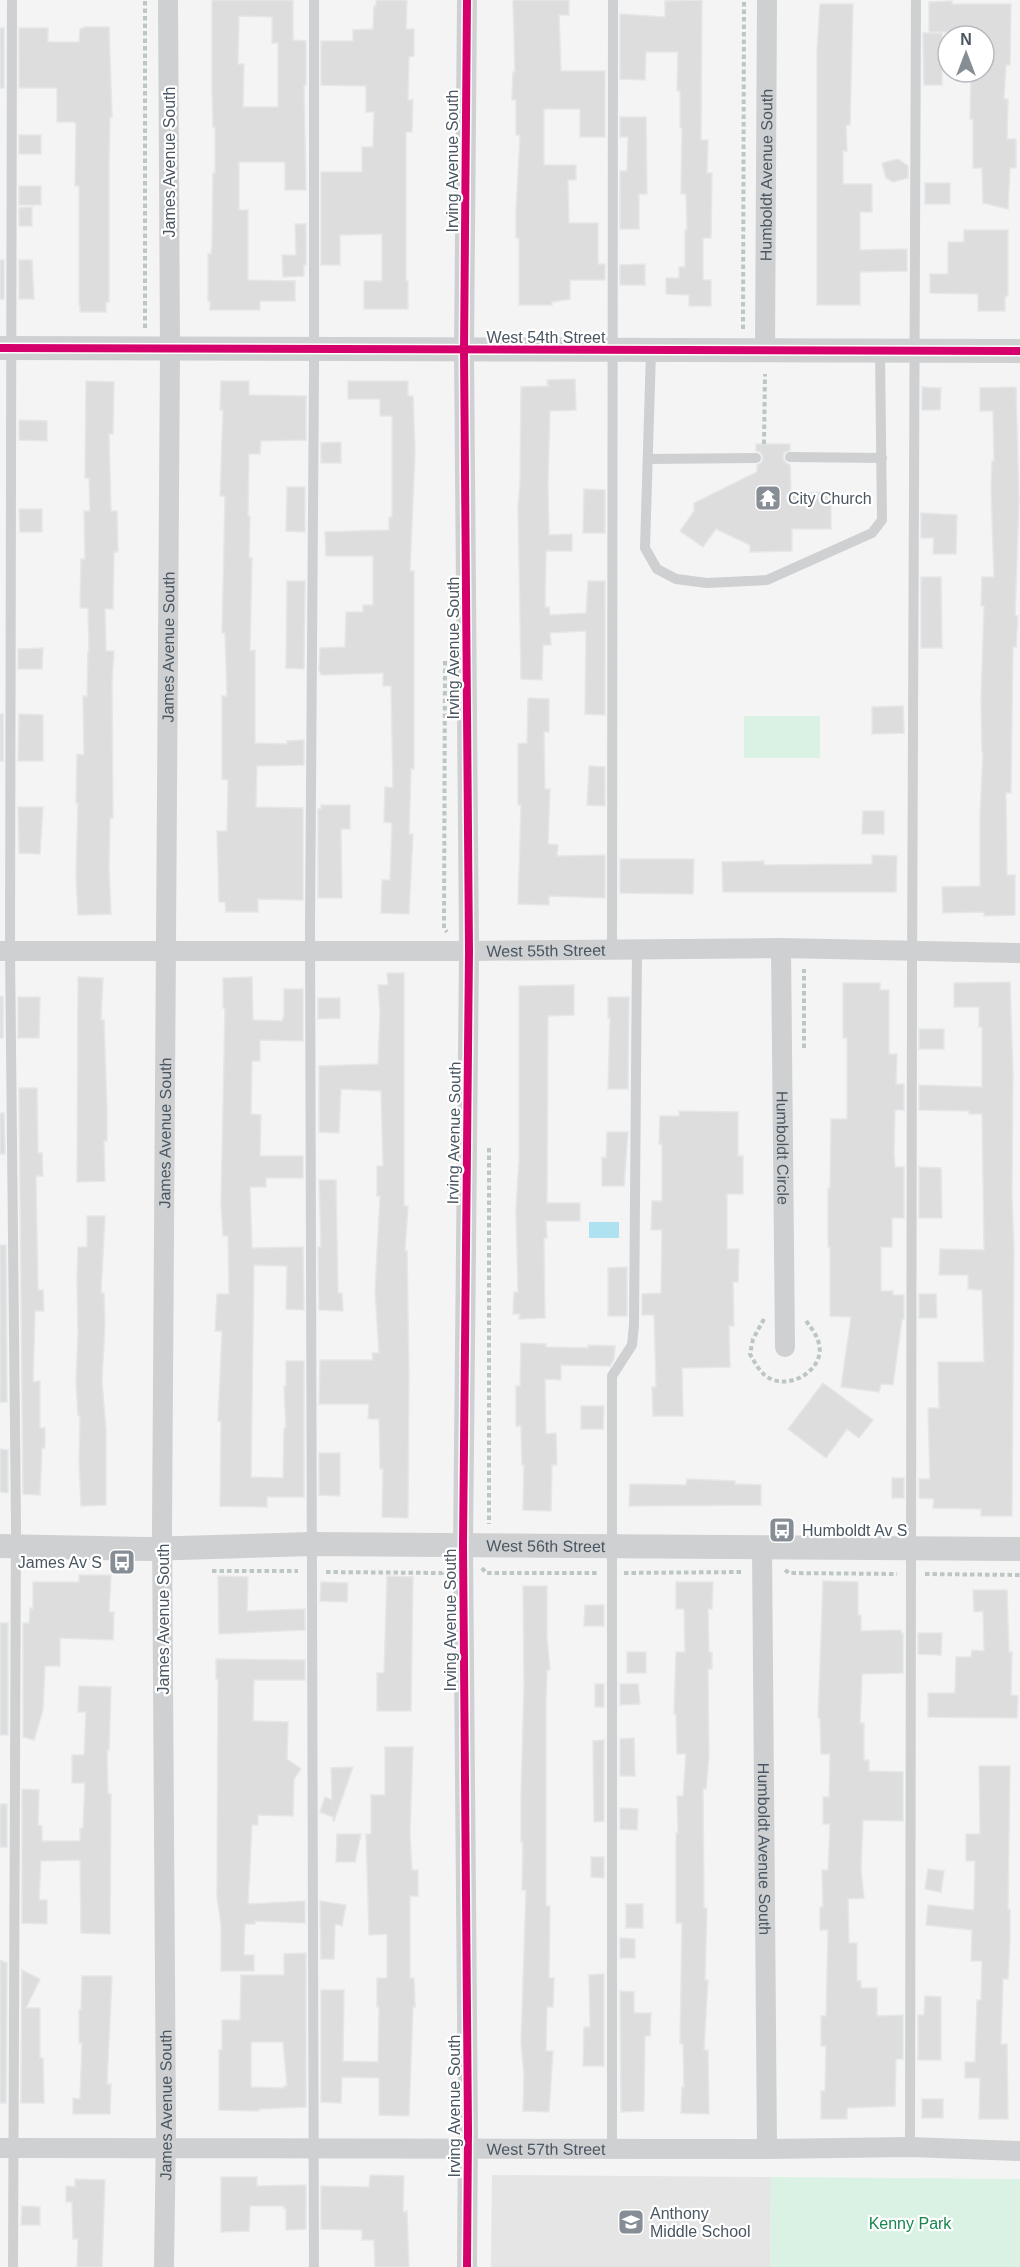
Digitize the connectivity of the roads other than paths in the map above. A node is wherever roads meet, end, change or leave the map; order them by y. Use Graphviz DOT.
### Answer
graph roads {
  1 [pos="12,0"];
  2 [pos="168,0"];
  3 [pos="314,0"];
  4 [pos="467,0"];
  5 [pos="613,0"];
  6 [pos="767,0"];
  7 [pos="916,0"];
  8 [pos="6,348"];
  9 [pos="170,350"];
  10 [pos="313,351"];
  11 [pos="464,351"];
  12 [pos="613,351"];
  13 [pos="651,351"];
  14 [pos="916,351"];
  15 [pos="1020,351"];
  16 [pos="880,352"];
  17 [pos="765,362"];
  18 [pos="790,457"];
  19 [pos="756,458"];
  20 [pos="882,458"];
  21 [pos="648,459"];
  22 [pos="781,948"];
  23 [pos="612,950"];
  24 [pos="636,950"];
  25 [pos="5,951"];
  26 [pos="166,951"];
  27 [pos="310,951"];
  28 [pos="469,951"];
  29 [pos="912,951"];
  30 [pos="1020,953"];
  31 [pos="785,1347"];
  32 [pos="311,1544"];
  33 [pos="463,1545"];
  34 [pos="8,1546"];
  35 [pos="612,1547"];
  36 [pos="762,1547"];
  37 [pos="163,1548"];
  38 [pos="911,1548"];
  39 [pos="1020,1548"];
  40 [pos="910,2147"];
  41 [pos="7,2148"];
  42 [pos="165,2149"];
  43 [pos="313,2149"];
  44 [pos="467,2149"];
  45 [pos="612,2149"];
  46 [pos="767,2149"];
  47 [pos="1020,2151"];
  48 [pos="13,2267"];
  49 [pos="164,2267"];
  50 [pos="314,2267"];
  51 [pos="467,2267"];
  1 -- 8 [label="lane"];
  2 -- 9 [label="street, James Avenue South"];
  3 -- 10 [label="lane"];
  4 -- 11 [label="street, Irving Avenue South"];
  5 -- 12 [label="lane"];
  6 -- 17 [label="street, Humboldt Avenue South"];
  7 -- 14 [label="lane"];
  8 -- 9 [label="street, West 54th Street"];
  8 -- 25 [label="lane"];
  9 -- 10 [label="street, West 54th Street"];
  9 -- 26 [label="street, James Avenue South"];
  10 -- 11 [label="street, West 54th Street"];
  10 -- 27 [label="lane"];
  11 -- 12 [label="street, West 54th Street"];
  11 -- 28 [label="street, Irving Avenue South"];
  12 -- 13 [label="street, West 54th Street"];
  12 -- 23 [label="lane"];
  13 -- 17 [label="street, West 54th Street"];
  13 -- 21 [label="lane"];
  14 -- 15 [label="street, West 54th Street"];
  14 -- 16 [label="street, West 54th Street"];
  14 -- 29 [label="lane"];
  16 -- 17 [label="street, West 54th Street"];
  16 -- 20 [label="lane"];
  18 -- 20 [label="lane"];
  19 -- 21 [label="lane"];
  20 -- 21 [label="lane"];
  22 -- 24 [label="street, West 55th Street"];
  22 -- 29 [label="street, West 55th Street"];
  22 -- 31 [label="street, Humboldt Circle"];
  23 -- 24 [label="street, West 55th Street"];
  23 -- 28 [label="street, West 55th Street"];
  24 -- 35 [label="lane"];
  25 -- 26 [label="street, West 55th Street"];
  25 -- 34 [label="lane"];
  26 -- 27 [label="street, West 55th Street"];
  26 -- 37 [label="street, James Avenue South"];
  27 -- 28 [label="street, West 55th Street"];
  27 -- 32 [label="lane"];
  28 -- 33 [label="street, Irving Avenue South"];
  29 -- 30 [label="street, West 55th Street"];
  29 -- 38 [label="lane"];
  32 -- 33 [label="street, West 56th Street"];
  32 -- 37 [label="street, West 56th Street"];
  32 -- 43 [label="lane"];
  33 -- 35 [label="street, West 56th Street"];
  33 -- 44 [label="street, Irving Avenue South"];
  34 -- 37 [label="street, West 56th Street"];
  34 -- 41 [label="lane"];
  35 -- 36 [label="street, West 56th Street"];
  35 -- 45 [label="lane"];
  36 -- 38 [label="street, West 56th Street"];
  36 -- 46 [label="street, Humboldt Avenue South"];
  37 -- 42 [label="street, James Avenue South"];
  38 -- 39 [label="street, West 56th Street"];
  38 -- 40 [label="lane"];
  40 -- 46 [label="street, West 57th Street"];
  40 -- 47 [label="street, West 57th Street"];
  41 -- 42 [label="street, West 57th Street"];
  41 -- 48 [label="lane"];
  42 -- 43 [label="street, West 57th Street"];
  42 -- 49 [label="street, James Avenue South"];
  43 -- 44 [label="street, West 57th Street"];
  43 -- 50 [label="lane"];
  44 -- 45 [label="street, West 57th Street"];
  44 -- 51 [label="street, Irving Avenue South"];
  45 -- 46 [label="street, West 57th Street"];
}
